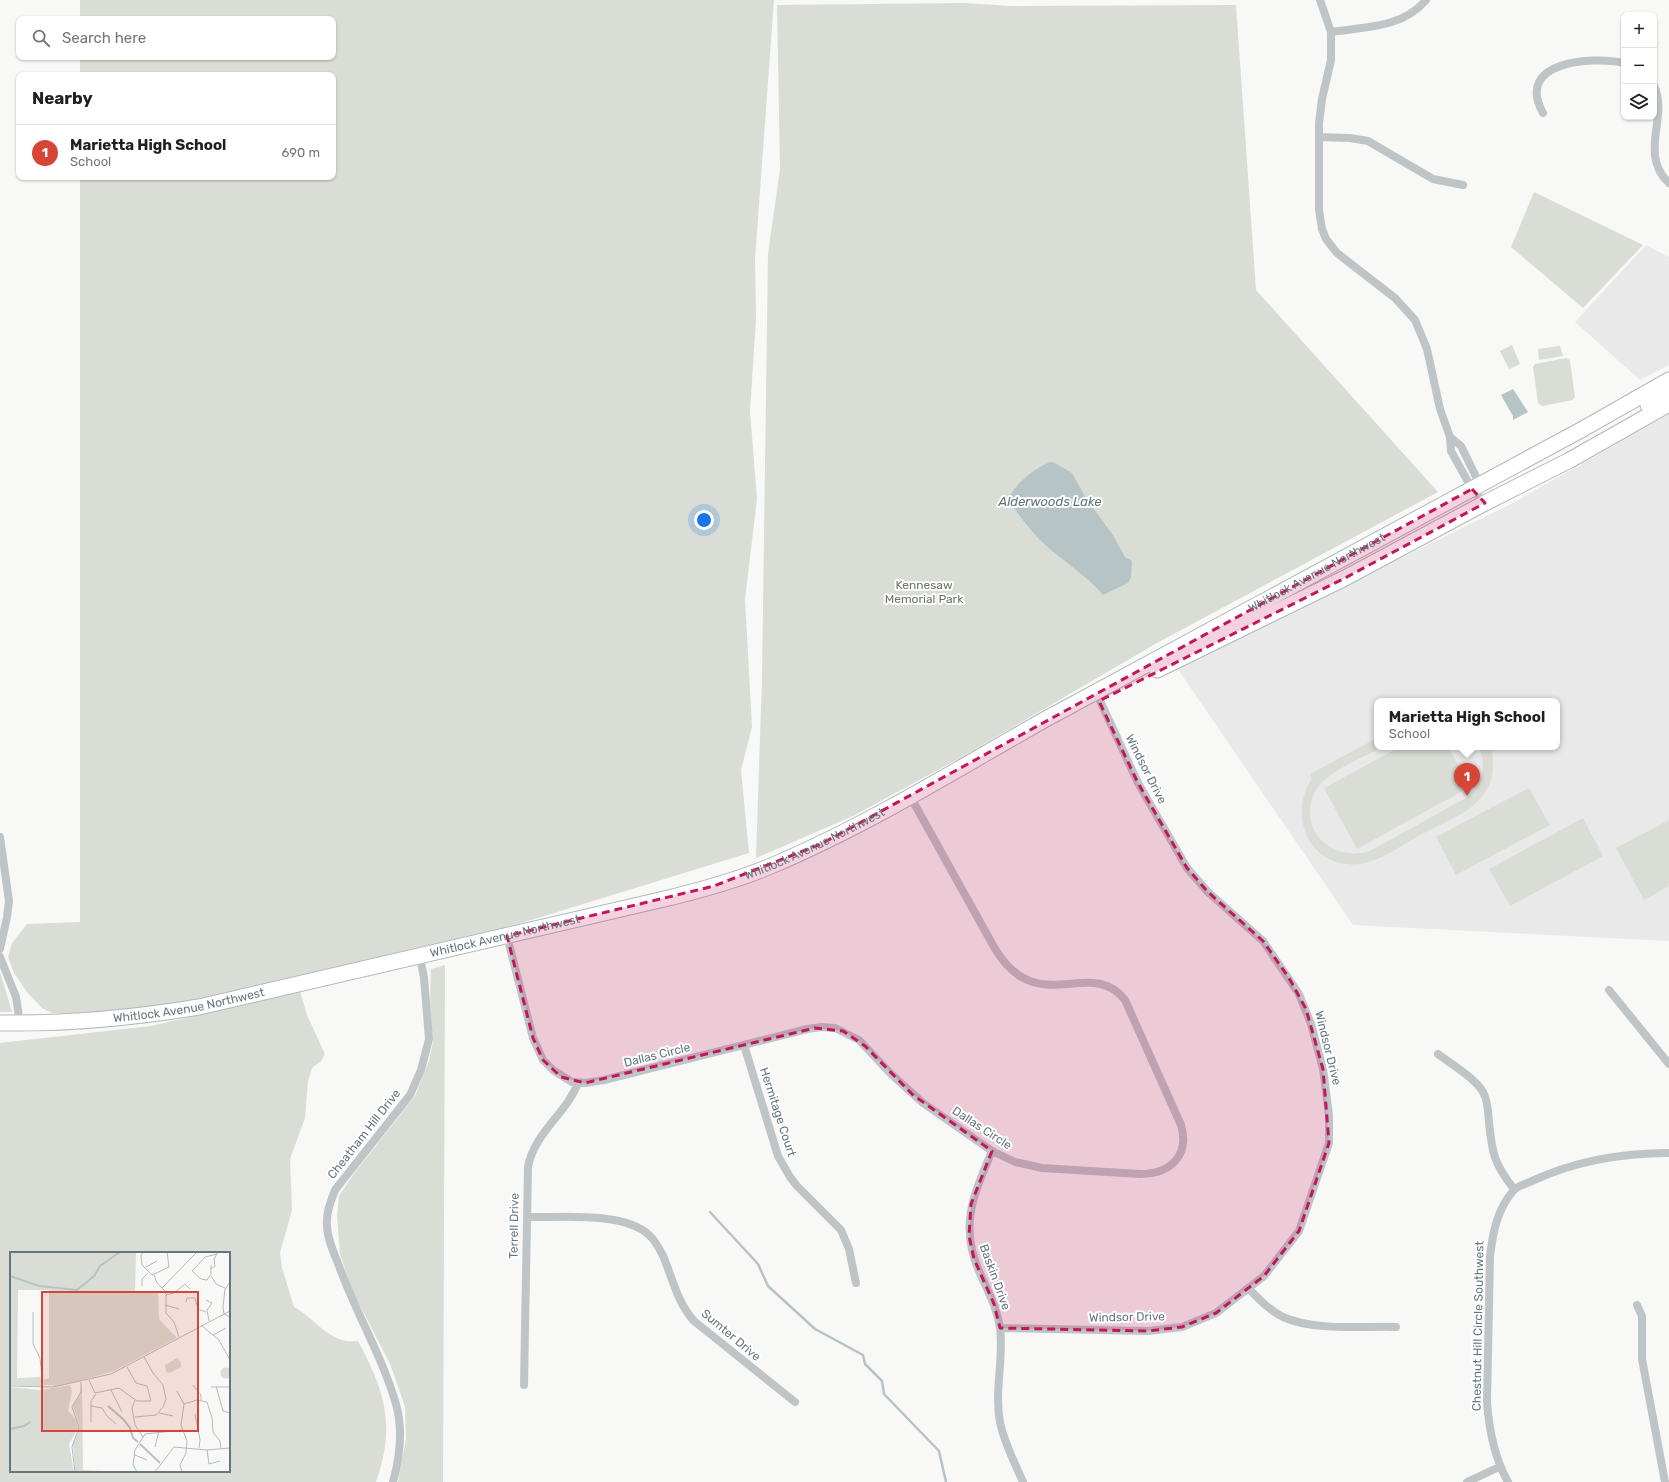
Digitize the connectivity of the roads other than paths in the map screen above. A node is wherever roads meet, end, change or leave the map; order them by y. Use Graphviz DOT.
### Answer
graph roads {
  1 [pos="1320,0"];
  2 [pos="1426,0"];
  3 [pos="1330,32"];
  4 [pos="1621,62"];
  5 [pos="1657,91"];
  6 [pos="1543,112"];
  7 [pos="1319,137"];
  8 [pos="1669,183"];
  9 [pos="1463,185"];
  10 [pos="1669,380"];
  11 [pos="1669,392"];
  12 [pos="1669,404"];
  13 [pos="1613,436"];
  14 [pos="1476,487"];
  15 [pos="1485,503"];
  16 [pos="1097,696"];
  17 [pos="910,796"];
  18 [pos="0,837"];
  19 [pos="507,936"];
  20 [pos="0,949"];
  21 [pos="0,957"];
  22 [pos="420,957"];
  23 [pos="1609,990"];
  24 [pos="0,1023"];
  25 [pos="20,1023"];
  26 [pos="744,1045"];
  27 [pos="1438,1054"];
  28 [pos="1669,1064"];
  29 [pos="578,1083"];
  30 [pos="992,1151"];
  31 [pos="1669,1153"];
  32 [pos="1514,1189"];
  33 [pos="527,1217"];
  34 [pos="856,1283"];
  35 [pos="1249,1289"];
  36 [pos="1637,1305"];
  37 [pos="1396,1327"];
  38 [pos="1000,1328"];
  39 [pos="524,1385"];
  40 [pos="795,1402"];
  41 [pos="1499,1467"];
  42 [pos="392,1482"];
  43 [pos="1023,1482"];
  44 [pos="1467,1482"];
  45 [pos="1508,1482"];
  46 [pos="1665,1482"];
  1 -- 3 [label="street"];
  2 -- 3 [label="street"];
  3 -- 7 [label="street"];
  4 -- 6 [label="street"];
  5 -- 8 [label="street"];
  7 -- 9 [label="street"];
  7 -- 14 [label="street"];
  10 -- 14 [label="highway, Whitlock Avenue Northwest"];
  11 -- 13 [label="highway"];
  12 -- 13 [label="highway, Whitlock Avenue Northwest"];
  13 -- 15 [label="highway, Whitlock Avenue Northwest"];
  14 -- 15 [label="street"];
  14 -- 16 [label="highway, Whitlock Avenue Northwest"];
  15 -- 16 [label="highway, Whitlock Avenue Northwest"];
  16 -- 17 [label="highway, Whitlock Avenue Northwest"];
  16 -- 35 [label="street, Windsor Drive"];
  17 -- 19 [label="highway, Whitlock Avenue Northwest"];
  17 -- 30 [label="street, Dallas Circle"];
  18 -- 20 [label="street"];
  19 -- 22 [label="highway, Whitlock Avenue Northwest"];
  19 -- 29 [label="street"];
  21 -- 25 [label="street"];
  22 -- 25 [label="highway, Whitlock Avenue Northwest"];
  22 -- 42 [label="street, Cheatham Hill Drive"];
  23 -- 28 [label="street"];
  24 -- 25 [label="highway, Whitlock Avenue Northwest"];
  26 -- 29 [label="street, Dallas Circle"];
  26 -- 30 [label="street, Dallas Circle"];
  26 -- 34 [label="street, Hermitage Court"];
  27 -- 32 [label="street"];
  29 -- 33 [label="street, Terrell Drive"];
  30 -- 38 [label="street, Baskin Drive"];
  31 -- 32 [label="street"];
  32 -- 41 [label="street, Chestnut Hill Circle Southwest"];
  33 -- 39 [label="street, Terrell Drive"];
  33 -- 40 [label="street, Sumter Drive"];
  35 -- 37 [label="street"];
  35 -- 38 [label="street, Windsor Drive"];
  36 -- 46 [label="street"];
  38 -- 43 [label="street, Baskin Drive"];
  41 -- 44 [label="street"];
  41 -- 45 [label="street, Chestnut Hill Circle Southwest"];
}
